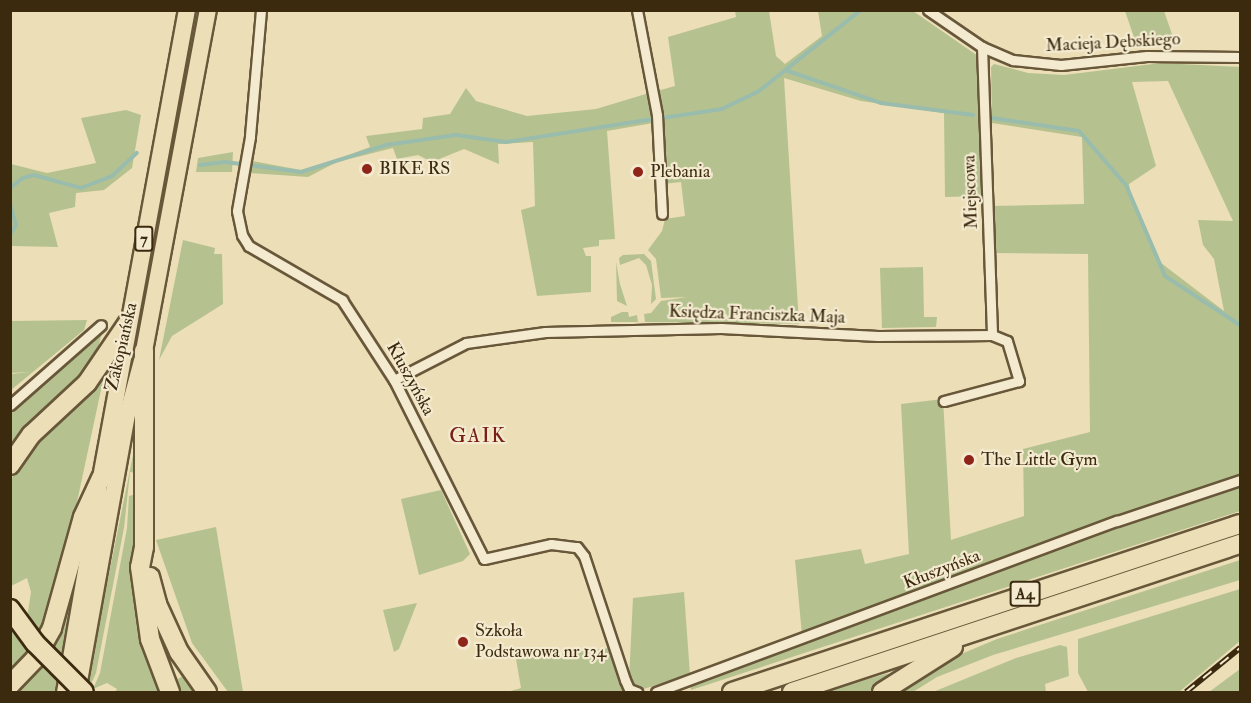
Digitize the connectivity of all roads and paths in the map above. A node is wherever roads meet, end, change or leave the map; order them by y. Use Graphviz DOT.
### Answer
graph roads {
  1 [pos="188,10"];
  2 [pos="208,10"];
  3 [pos="261,10"];
  4 [pos="636,10"];
  5 [pos="928,10"];
  6 [pos="982,47"];
  7 [pos="1240,57"];
  8 [pos="662,214"];
  9 [pos="128,323"];
  10 [pos="101,325"];
  11 [pos="992,335"];
  12 [pos="144,351"];
  13 [pos="394,380"];
  14 [pos="944,401"];
  15 [pos="10,405"];
  16 [pos="10,465"];
  17 [pos="101,478"];
  18 [pos="1240,480"];
  19 [pos="1240,524"];
  20 [pos="1240,544"];
  21 [pos="144,547"];
  22 [pos="10,609"];
  23 [pos="1001,622"];
  24 [pos="10,686"];
  25 [pos="64,693"];
  26 [pos="76,693"];
  27 [pos="84,693"];
  28 [pos="170,693"];
  29 [pos="207,693"];
  30 [pos="637,693"];
  31 [pos="656,693"];
  32 [pos="732,693"];
  33 [pos="792,693"];
  34 [pos="882,693"];
  1 -- 9 [label="highway, Zakopiańska / 7"];
  2 -- 12 [label="highway, Zakopiańska / 7"];
  3 -- 13 [label="street, Kłuszyńska"];
  4 -- 8 [label="street"];
  5 -- 6 [label="street, Macieja Dębskiego"];
  6 -- 7 [label="street, Macieja Dębskiego"];
  6 -- 11 [label="street, Miejscowa"];
  9 -- 16 [label="highway"];
  9 -- 17 [label="highway, Zakopiańska"];
  10 -- 15 [label="street"];
  11 -- 13 [label="street, Księdza Franciszka Maja"];
  11 -- 14 [label="street"];
  12 -- 21 [label="highway"];
  12 -- 26 [label="main road, Zakopiańska"];
  13 -- 30 [label="street, Kłuszyńska"];
  17 -- 24 [label="highway"];
  17 -- 25 [label="main road, Zakopiańska"];
  18 -- 31 [label="street, Kłuszyńska"];
  19 -- 32 [label="highway, A4"];
  20 -- 23 [label="highway, A4"];
  21 -- 28 [label="highway"];
  21 -- 29 [label="highway"];
  22 -- 27 [label="highway, bridge"];
  23 -- 33 [label="highway, A4"];
  23 -- 34 [label="highway"];
}
